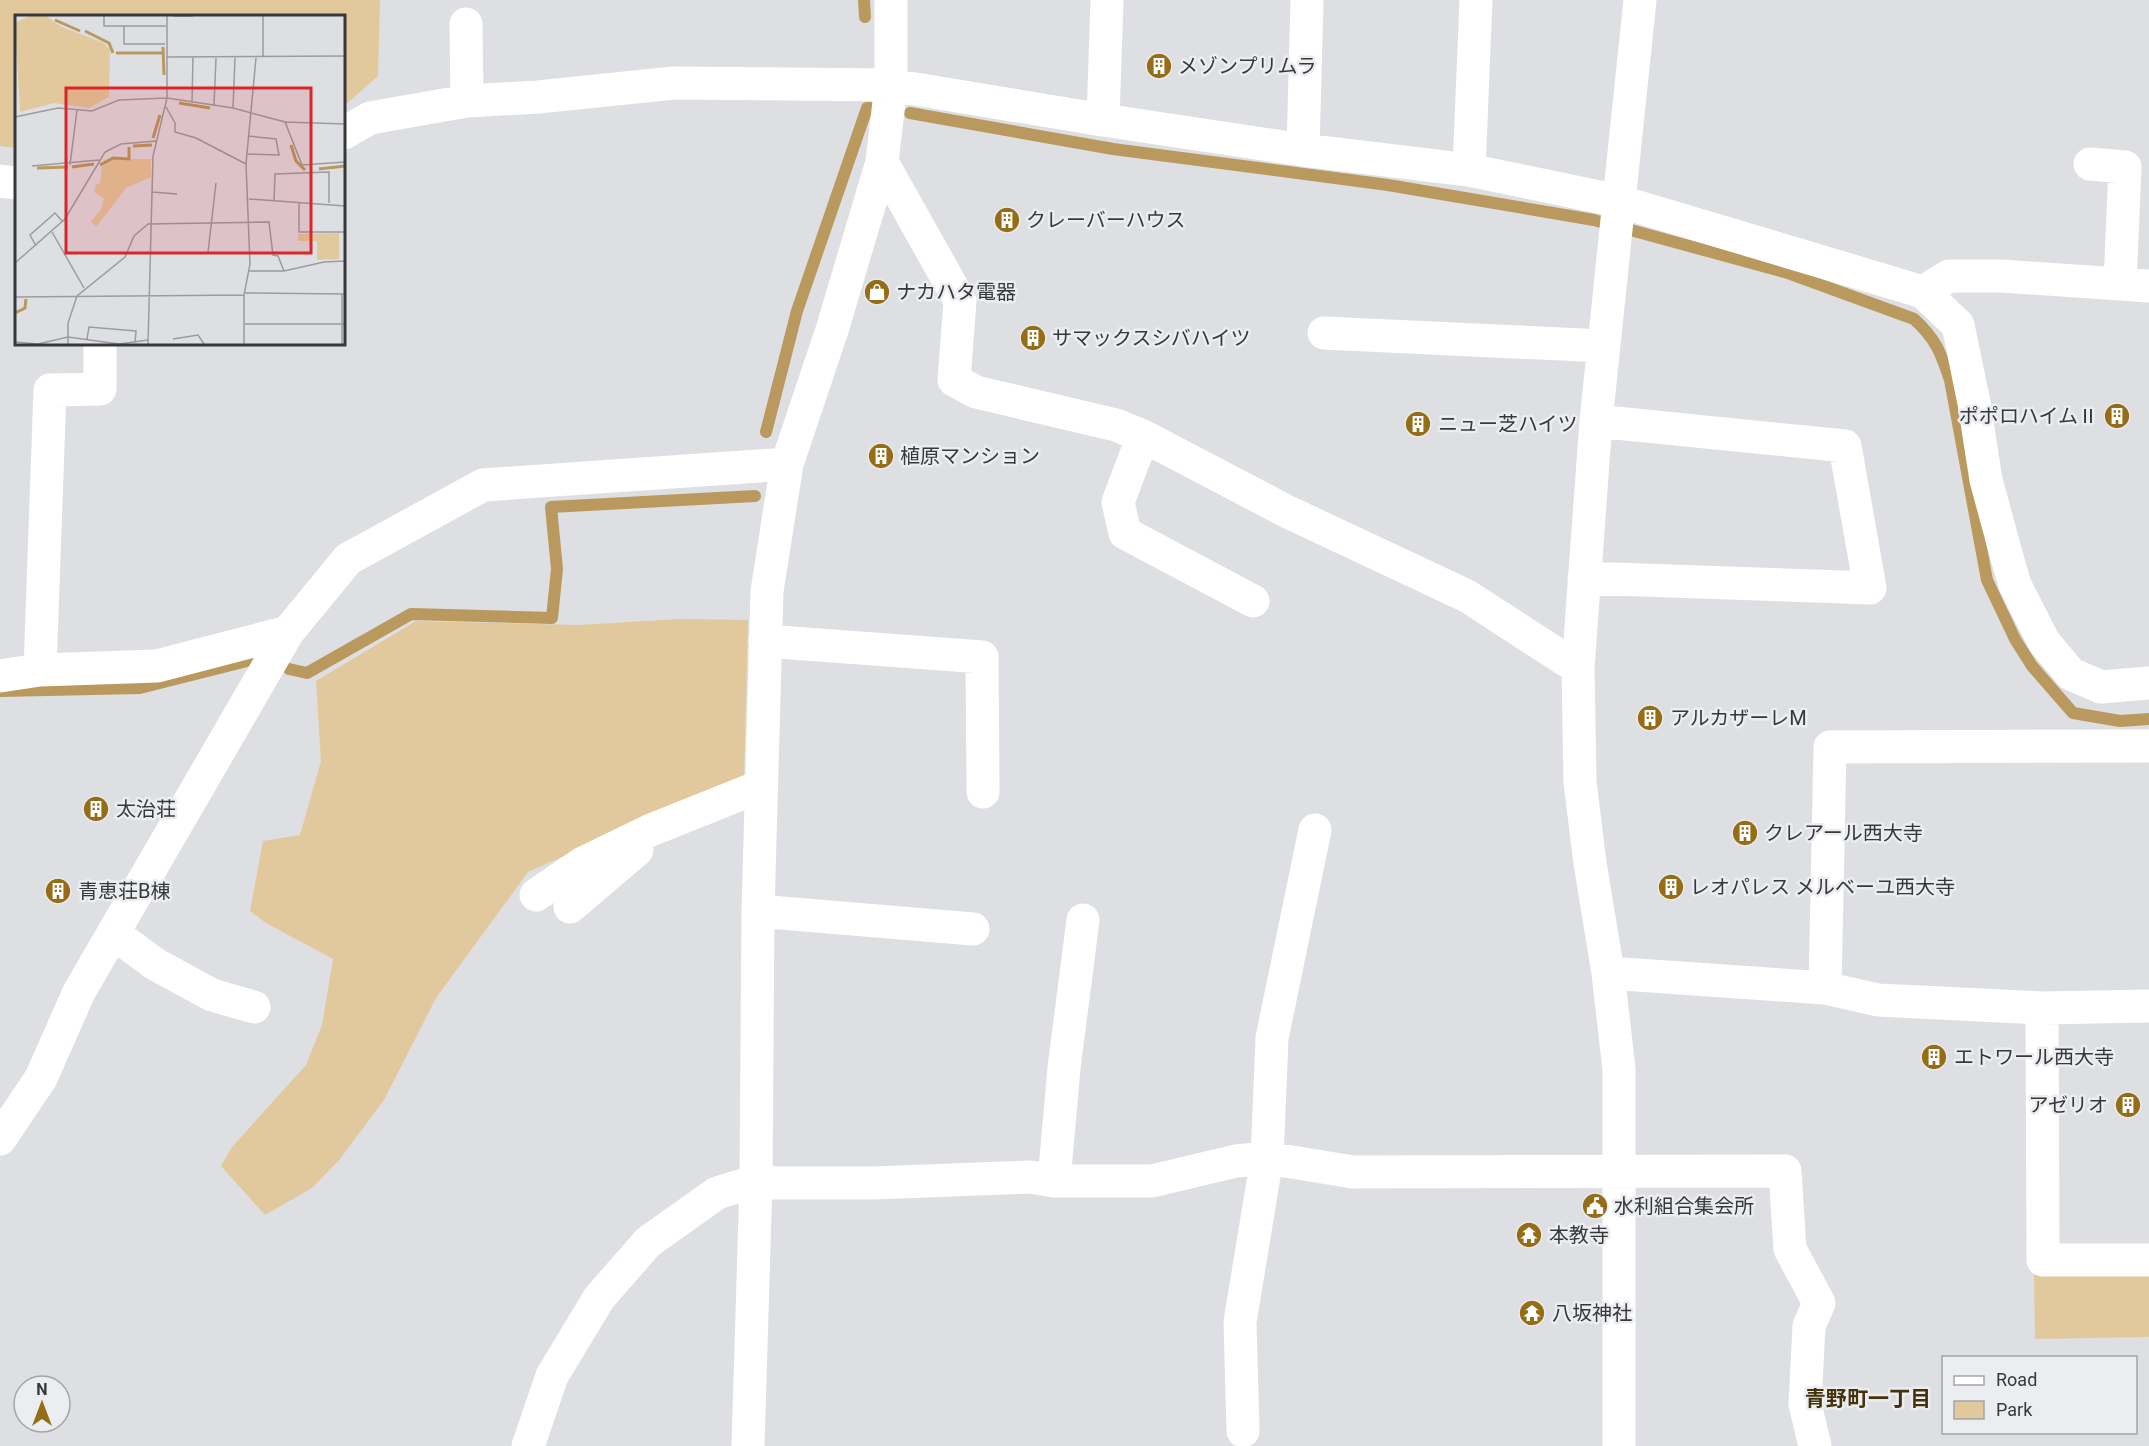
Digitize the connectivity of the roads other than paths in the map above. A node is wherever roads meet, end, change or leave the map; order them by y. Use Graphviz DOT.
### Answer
graph roads {
  1 [pos="891,0"];
  2 [pos="1107,0"];
  3 [pos="1307,0"];
  4 [pos="1476,0"];
  5 [pos="1640,0"];
  6 [pos="466,24"];
  7 [pos="891,84"];
  8 [pos="467,100"];
  9 [pos="1103,120"];
  10 [pos="345,132"];
  11 [pos="1303,150"];
  12 [pos="882,162"];
  13 [pos="2090,164"];
  14 [pos="1469,170"];
  15 [pos="0,181"];
  16 [pos="15,183"];
  17 [pos="1618,201"];
  18 [pos="2135,285"];
  19 [pos="1923,292"];
  20 [pos="1324,333"];
  21 [pos="100,345"];
  22 [pos="1604,346"];
  23 [pos="1596,421"];
  24 [pos="1143,436"];
  25 [pos="787,464"];
  26 [pos="1584,578"];
  27 [pos="1252,602"];
  28 [pos="288,632"];
  29 [pos="765,641"];
  30 [pos="1578,668"];
  31 [pos="40,670"];
  32 [pos="0,675"];
  33 [pos="2149,683"];
  34 [pos="2149,746"];
  35 [pos="761,786"];
  36 [pos="983,792"];
  37 [pos="659,827"];
  38 [pos="1315,830"];
  39 [pos="536,895"];
  40 [pos="570,907"];
  41 [pos="758,911"];
  42 [pos="1083,920"];
  43 [pos="973,929"];
  44 [pos="113,933"];
  45 [pos="1608,973"];
  46 [pos="1825,988"];
  47 [pos="2149,1006"];
  48 [pos="254,1007"];
  49 [pos="2042,1008"];
  50 [pos="0,1139"];
  51 [pos="1267,1158"];
  52 [pos="1620,1170"];
  53 [pos="756,1181"];
  54 [pos="1054,1181"];
  55 [pos="2149,1260"];
  56 [pos="1243,1431"];
  57 [pos="528,1446"];
  58 [pos="748,1446"];
  59 [pos="1619,1446"];
  60 [pos="1815,1446"];
  1 -- 7 [label="street"];
  2 -- 9 [label="street"];
  3 -- 11 [label="street"];
  4 -- 14 [label="street"];
  5 -- 17 [label="street"];
  6 -- 8 [label="street"];
  7 -- 8 [label="street"];
  7 -- 9 [label="street"];
  7 -- 12 [label="street"];
  8 -- 10 [label="street"];
  9 -- 11 [label="street"];
  11 -- 14 [label="street"];
  12 -- 24 [label="street"];
  12 -- 25 [label="street"];
  13 -- 18 [label="street"];
  14 -- 17 [label="street"];
  15 -- 16 [label="street"];
  17 -- 19 [label="street"];
  17 -- 22 [label="street"];
  18 -- 19 [label="street"];
  19 -- 33 [label="street"];
  20 -- 22 [label="street"];
  21 -- 31 [label="street"];
  22 -- 23 [label="street"];
  23 -- 26 [label="street"];
  23 -- 26 [label="street"];
  24 -- 27 [label="street"];
  24 -- 30 [label="street"];
  25 -- 28 [label="street"];
  25 -- 29 [label="street"];
  26 -- 30 [label="street"];
  28 -- 31 [label="street"];
  28 -- 44 [label="street"];
  29 -- 35 [label="street"];
  29 -- 36 [label="street"];
  30 -- 45 [label="street"];
  31 -- 32 [label="street"];
  34 -- 46 [label="street"];
  35 -- 37 [label="street"];
  35 -- 41 [label="street"];
  37 -- 39 [label="street"];
  37 -- 40 [label="street"];
  38 -- 51 [label="street"];
  41 -- 43 [label="street"];
  41 -- 53 [label="street"];
  42 -- 54 [label="street"];
  44 -- 48 [label="street"];
  44 -- 50 [label="street"];
  45 -- 46 [label="street"];
  45 -- 52 [label="street"];
  46 -- 49 [label="street"];
  47 -- 49 [label="street"];
  49 -- 55 [label="street"];
  51 -- 52 [label="street"];
  51 -- 54 [label="street"];
  51 -- 56 [label="street"];
  52 -- 59 [label="street"];
  52 -- 60 [label="street"];
  53 -- 54 [label="street"];
  53 -- 57 [label="street"];
  53 -- 58 [label="street"];
}
